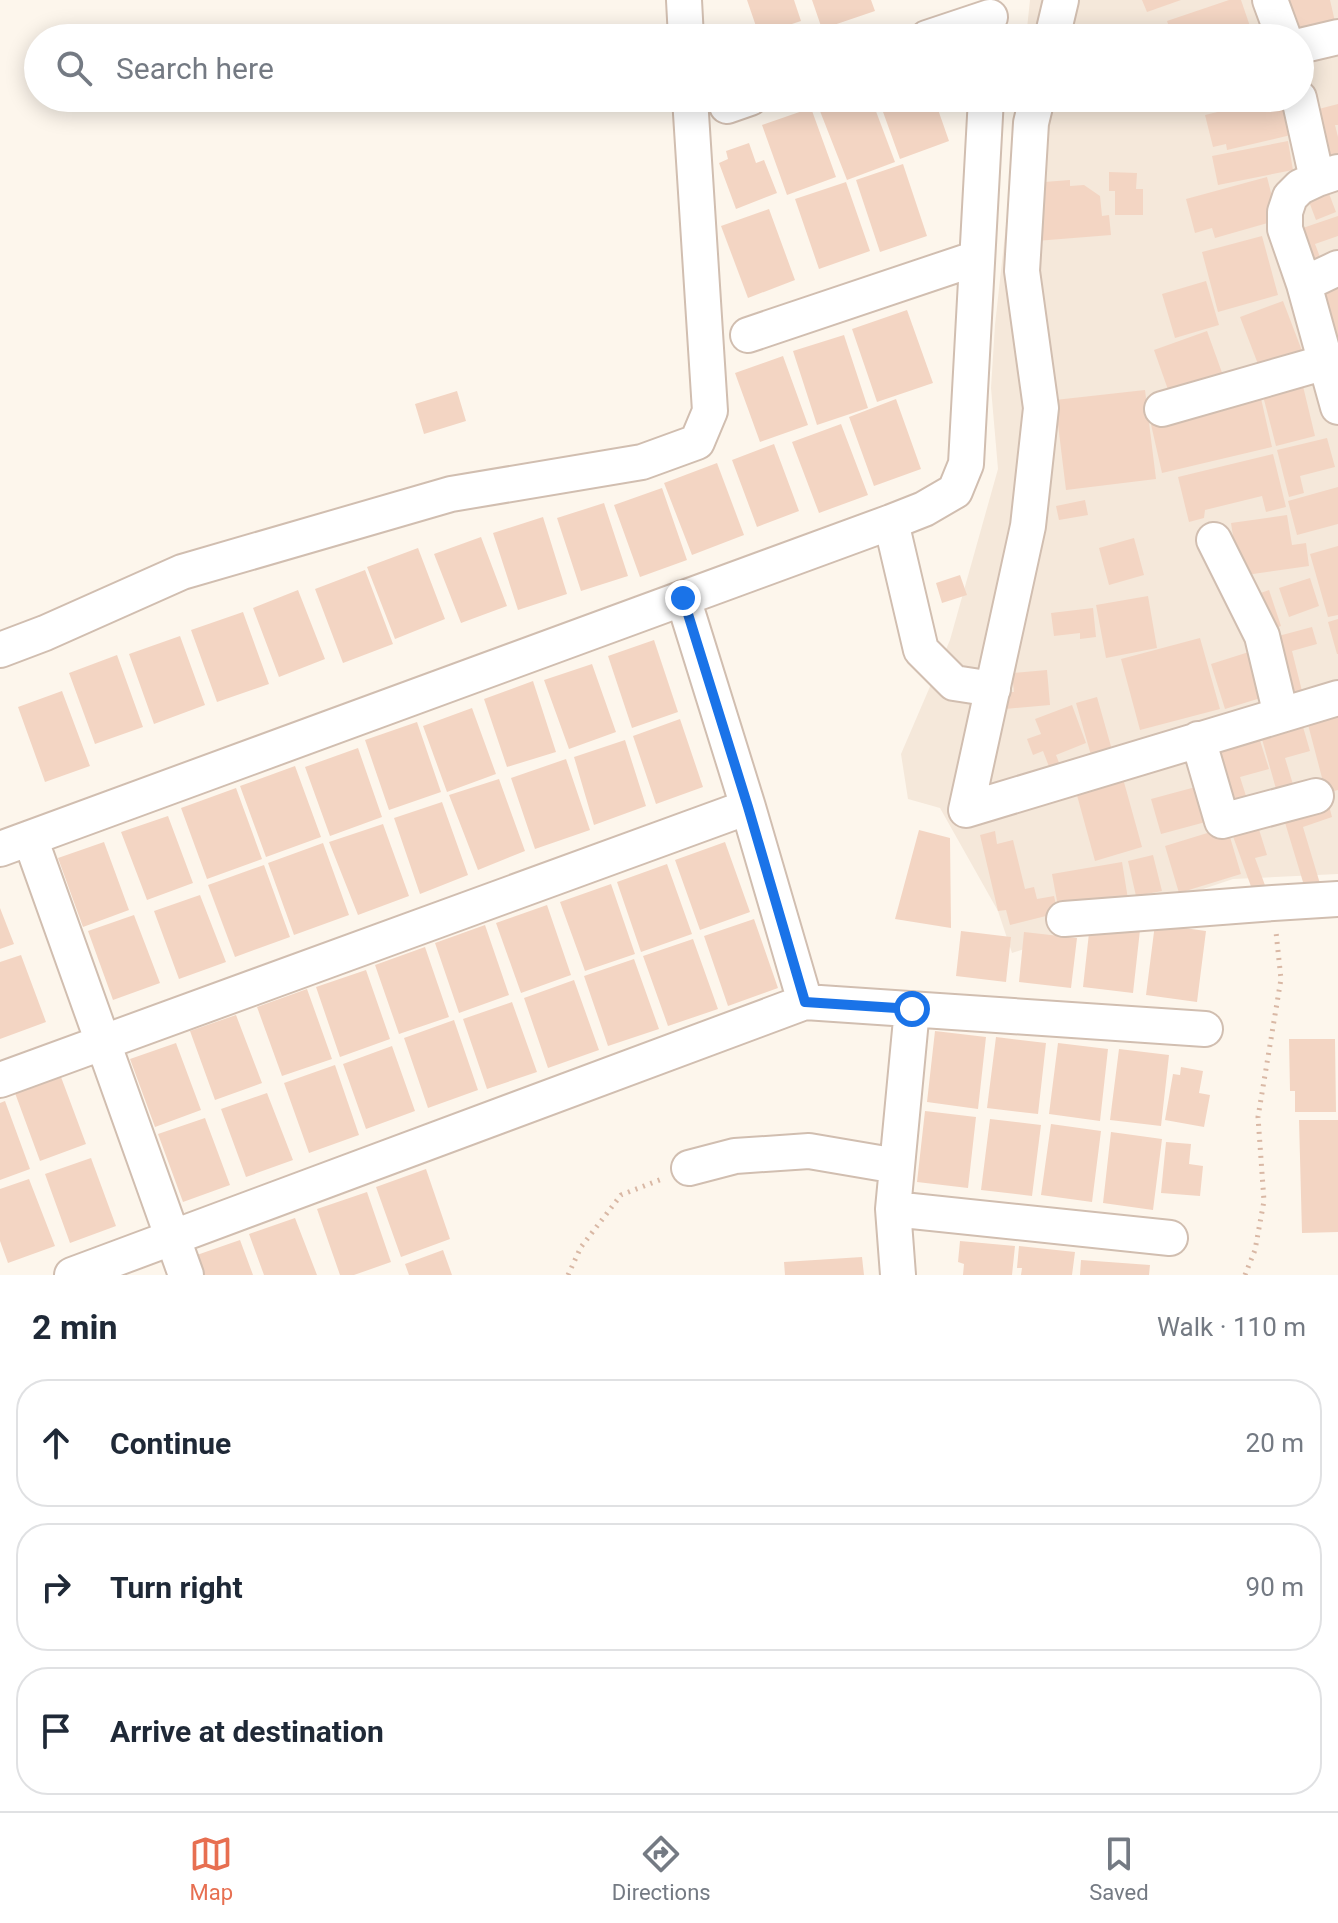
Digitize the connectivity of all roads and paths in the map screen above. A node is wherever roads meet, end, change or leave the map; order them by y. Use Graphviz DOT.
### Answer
graph roads {
  1 [pos="684,0"];
  2 [pos="1061,0"];
  3 [pos="1270,0"];
  4 [pos="685,24"];
  5 [pos="1055,24"];
  6 [pos="1279,24"];
  7 [pos="1338,37"];
  8 [pos="1314,43"];
  9 [pos="691,112"];
  10 [pos="985,112"];
  11 [pos="1034,112"];
  12 [pos="1304,112"];
  13 [pos="1328,176"];
  14 [pos="977,258"];
  15 [pos="1338,268"];
  16 [pos="1304,284"];
  17 [pos="748,335"];
  18 [pos="1329,349"];
  19 [pos="1338,407"];
  20 [pos="1162,409"];
  21 [pos="891,522"];
  22 [pos="1214,540"];
  23 [pos="683,598"];
  24 [pos="0,650"];
  25 [pos="993,689"];
  26 [pos="1338,698"];
  27 [pos="1281,715"];
  28 [pos="1198,739"];
  29 [pos="1316,796"];
  30 [pos="748,807"];
  31 [pos="15,844"];
  32 [pos="1338,899"];
  33 [pos="1273,903"];
  34 [pos="1064,919"];
  35 [pos="805,1002"];
  36 [pos="912,1009"];
  37 [pos="1205,1029"];
  38 [pos="103,1042"];
  39 [pos="0,1080"];
  40 [pos="897,1166"];
  41 [pos="689,1168"];
  42 [pos="893,1209"];
  43 [pos="172,1237"];
  44 [pos="1170,1238"];
  45 [pos="72,1275"];
  46 [pos="186,1275"];
  47 [pos="568,1275"];
  48 [pos="898,1275"];
  49 [pos="1245,1275"];
  1 -- 4 [label="street"];
  2 -- 5 [label="street"];
  3 -- 6 [label="street"];
  7 -- 8 [label="street"];
  9 -- 24 [label="street"];
  10 -- 14 [label="street"];
  11 -- 25 [label="street"];
  12 -- 13 [label="street"];
  13 -- 16 [label="street"];
  14 -- 17 [label="street"];
  14 -- 21 [label="street"];
  15 -- 16 [label="street"];
  16 -- 18 [label="street"];
  18 -- 19 [label="street"];
  18 -- 20 [label="street"];
  21 -- 23 [label="street"];
  21 -- 25 [label="street"];
  22 -- 27 [label="street"];
  23 -- 30 [label="street"];
  23 -- 31 [label="street"];
  25 -- 28 [label="street"];
  26 -- 27 [label="street"];
  27 -- 28 [label="street"];
  28 -- 29 [label="street"];
  30 -- 35 [label="street"];
  30 -- 38 [label="street"];
  31 -- 38 [label="street"];
  32 -- 33 [label="street"];
  33 -- 34 [label="street"];
  33 -- 49 [label="path"];
  35 -- 36 [label="street"];
  35 -- 43 [label="street"];
  36 -- 37 [label="street"];
  36 -- 40 [label="street"];
  38 -- 39 [label="street"];
  38 -- 43 [label="street"];
  40 -- 41 [label="street"];
  40 -- 42 [label="street"];
  41 -- 47 [label="path"];
  42 -- 44 [label="street"];
  42 -- 48 [label="street"];
  43 -- 45 [label="street"];
  43 -- 46 [label="street"];
}
